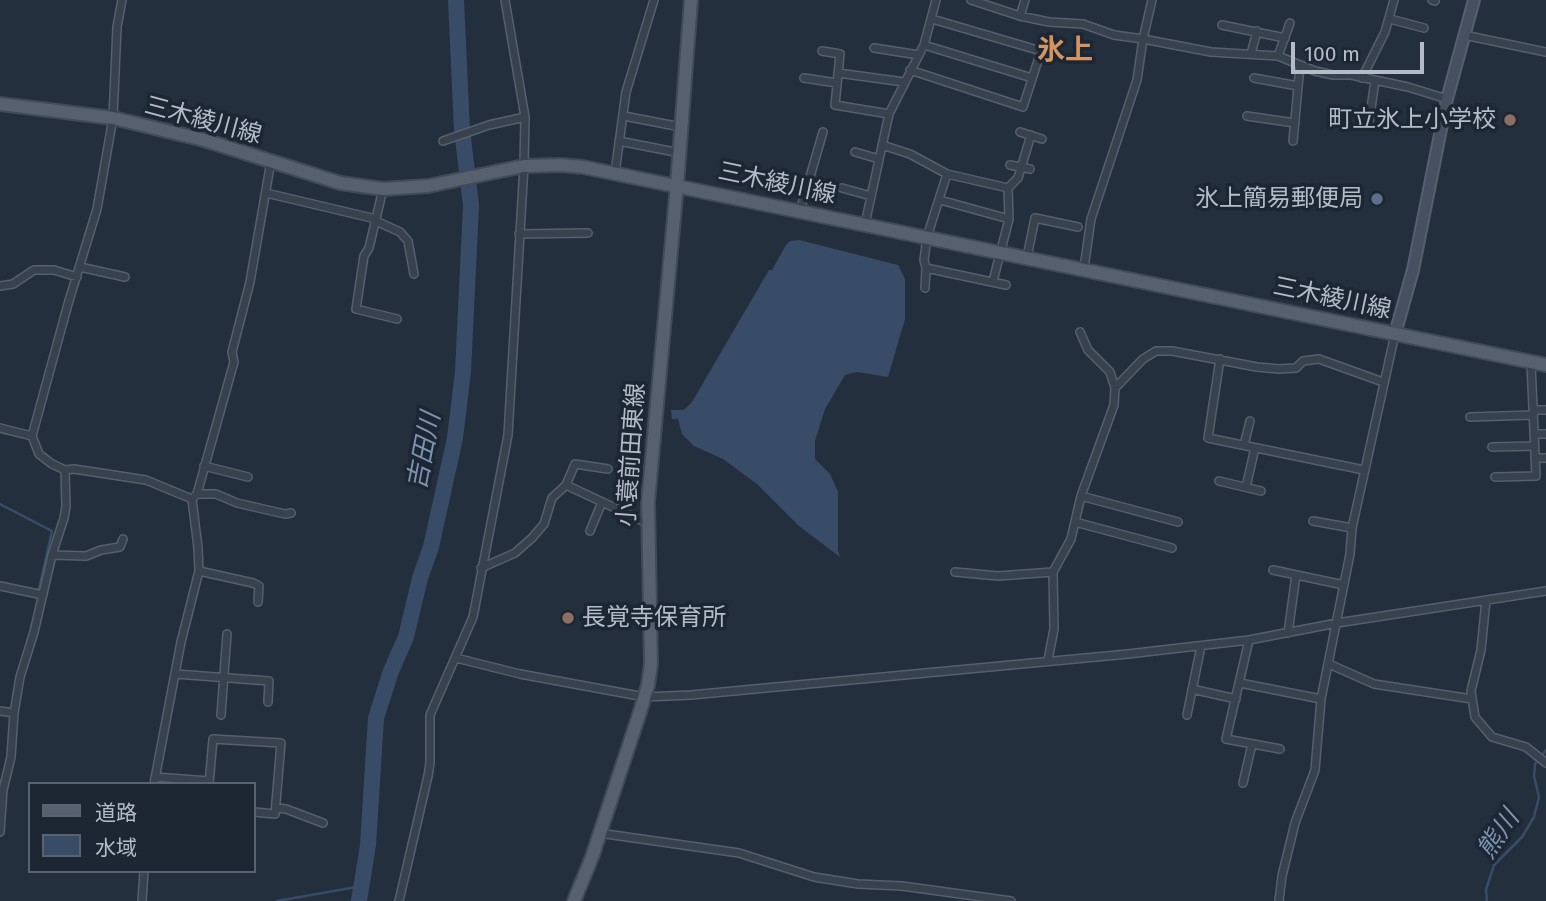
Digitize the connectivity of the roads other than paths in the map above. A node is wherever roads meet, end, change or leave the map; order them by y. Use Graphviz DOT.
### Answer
graph roads {
  1 [pos="122,0"];
  2 [pos="505,0"];
  3 [pos="654,0"];
  4 [pos="691,0"];
  5 [pos="936,0"];
  6 [pos="971,0"];
  7 [pos="1002,0"];
  8 [pos="1025,0"];
  9 [pos="1152,0"];
  10 [pos="1394,0"];
  11 [pos="1474,0"];
  12 [pos="999,9"];
  13 [pos="1020,16"];
  14 [pos="932,19"];
  15 [pos="1390,19"];
  16 [pos="1290,23"];
  17 [pos="1223,25"];
  18 [pos="1424,28"];
  19 [pos="1257,31"];
  20 [pos="1464,35"];
  21 [pos="1285,37"];
  22 [pos="1143,39"];
  23 [pos="925,45"];
  24 [pos="874,48"];
  25 [pos="822,51"];
  26 [pos="1546,52"];
  27 [pos="1251,54"];
  28 [pos="919,55"];
  29 [pos="1278,57"];
  30 [pos="1300,65"];
  31 [pos="910,70"];
  32 [pos="838,73"];
  33 [pos="804,78"];
  34 [pos="1032,78"];
  35 [pos="1254,78"];
  36 [pos="1362,78"];
  37 [pos="1374,81"];
  38 [pos="904,82"];
  39 [pos="837,83"];
  40 [pos="1298,86"];
  41 [pos="1447,99"];
  42 [pos="0,104"];
  43 [pos="889,114"];
  44 [pos="624,116"];
  45 [pos="1247,116"];
  46 [pos="525,117"];
  47 [pos="113,118"];
  48 [pos="1369,122"];
  49 [pos="1295,123"];
  50 [pos="681,127"];
  51 [pos="823,132"];
  52 [pos="1020,132"];
  53 [pos="1031,135"];
  54 [pos="446,139"];
  55 [pos="1042,139"];
  56 [pos="619,141"];
  57 [pos="1293,141"];
  58 [pos="882,145"];
  59 [pos="855,152"];
  60 [pos="680,153"];
  61 [pos="879,159"];
  62 [pos="271,161"];
  63 [pos="1010,165"];
  64 [pos="524,166"];
  65 [pos="1021,168"];
  66 [pos="1030,169"];
  67 [pos="615,173"];
  68 [pos="947,174"];
  69 [pos="677,185"];
  70 [pos="842,188"];
  71 [pos="1008,188"];
  72 [pos="383,190"];
  73 [pos="266,193"];
  74 [pos="871,196"];
  75 [pos="940,201"];
  76 [pos="800,211"];
  77 [pos="1009,219"];
  78 [pos="376,220"];
  79 [pos="865,224"];
  80 [pos="1078,228"];
  81 [pos="519,233"];
  82 [pos="588,233"];
  83 [pos="927,237"];
  84 [pos="1002,252"];
  85 [pos="1027,257"];
  86 [pos="80,267"];
  87 [pos="926,268"];
  88 [pos="1084,268"];
  89 [pos="414,274"];
  90 [pos="77,277"];
  91 [pos="125,277"];
  92 [pos="993,281"];
  93 [pos="1006,285"];
  94 [pos="0,286"];
  95 [pos="925,288"];
  96 [pos="397,319"];
  97 [pos="1080,332"];
  98 [pos="1395,334"];
  99 [pos="1220,359"];
  100 [pos="1531,363"];
  101 [pos="1546,365"];
  102 [pos="1383,382"];
  103 [pos="1115,388"];
  104 [pos="1546,410"];
  105 [pos="1533,413"];
  106 [pos="1470,417"];
  107 [pos="1250,421"];
  108 [pos="0,428"];
  109 [pos="1534,434"];
  110 [pos="1546,434"];
  111 [pos="32,436"];
  112 [pos="1244,445"];
  113 [pos="1534,446"];
  114 [pos="1492,447"];
  115 [pos="1255,448"];
  116 [pos="1535,458"];
  117 [pos="1546,458"];
  118 [pos="204,466"];
  119 [pos="608,469"];
  120 [pos="65,470"];
  121 [pos="1364,470"];
  122 [pos="248,477"];
  123 [pos="1495,477"];
  124 [pos="1219,481"];
  125 [pos="566,485"];
  126 [pos="1247,487"];
  127 [pos="1261,491"];
  128 [pos="194,496"];
  129 [pos="1081,496"];
  130 [pos="602,502"];
  131 [pos="291,513"];
  132 [pos="1075,522"];
  133 [pos="1178,522"];
  134 [pos="1313,522"];
  135 [pos="647,523"];
  136 [pos="1352,528"];
  137 [pos="590,531"];
  138 [pos="123,539"];
  139 [pos="1172,548"];
  140 [pos="52,555"];
  141 [pos="481,568"];
  142 [pos="1273,570"];
  143 [pos="199,571"];
  144 [pos="955,572"];
  145 [pos="1052,572"];
  146 [pos="1296,575"];
  147 [pos="1344,585"];
  148 [pos="0,586"];
  149 [pos="1546,591"];
  150 [pos="43,595"];
  151 [pos="1486,600"];
  152 [pos="258,602"];
  153 [pos="1337,623"];
  154 [pos="1288,633"];
  155 [pos="227,634"];
  156 [pos="1249,640"];
  157 [pos="1201,646"];
  158 [pos="456,658"];
  159 [pos="1048,660"];
  160 [pos="1329,664"];
  161 [pos="176,674"];
  162 [pos="223,677"];
  163 [pos="1240,683"];
  164 [pos="1192,690"];
  165 [pos="645,697"];
  166 [pos="1236,699"];
  167 [pos="1321,699"];
  168 [pos="1472,699"];
  169 [pos="268,702"];
  170 [pos="0,711"];
  171 [pos="14,713"];
  172 [pos="221,715"];
  173 [pos="1187,715"];
  174 [pos="1252,744"];
  175 [pos="1280,749"];
  176 [pos="1542,760"];
  177 [pos="155,781"];
  178 [pos="209,782"];
  179 [pos="1243,783"];
  180 [pos="276,808"];
  181 [pos="256,813"];
  182 [pos="323,823"];
  183 [pos="0,832"];
  184 [pos="598,834"];
  185 [pos="144,873"];
  186 [pos="142,901"];
  187 [pos="399,901"];
  188 [pos="574,901"];
  189 [pos="1011,901"];
  190 [pos="1279,901"];
  1 -- 47 [label="street"];
  2 -- 46 [label="street"];
  3 -- 44 [label="street"];
  4 -- 50 [label="main road, 小蓑前田東線"];
  5 -- 14 [label="street"];
  6 -- 12 [label="street"];
  7 -- 12 [label="street"];
  8 -- 13 [label="street"];
  9 -- 22 [label="street"];
  10 -- 15 [label="street"];
  11 -- 20 [label="street"];
  12 -- 13 [label="street"];
  13 -- 22 [label="street"];
  14 -- 23 [label="street"];
  14 -- 34 [label="street"];
  15 -- 18 [label="street"];
  15 -- 36 [label="street"];
  16 -- 21 [label="street"];
  17 -- 19 [label="street"];
  19 -- 21 [label="street"];
  19 -- 27 [label="street"];
  20 -- 26 [label="street"];
  20 -- 41 [label="street"];
  21 -- 29 [label="street"];
  22 -- 27 [label="street"];
  22 -- 88 [label="street"];
  23 -- 28 [label="street"];
  23 -- 34 [label="street"];
  24 -- 28 [label="street"];
  25 -- 32 [label="street"];
  27 -- 29 [label="street"];
  28 -- 31 [label="street"];
  29 -- 30 [label="street"];
  30 -- 36 [label="street"];
  30 -- 40 [label="street"];
  31 -- 34 [label="street"];
  31 -- 38 [label="street"];
  32 -- 38 [label="street"];
  32 -- 39 [label="street"];
  33 -- 39 [label="street"];
  35 -- 40 [label="street"];
  36 -- 37 [label="street"];
  37 -- 41 [label="street"];
  37 -- 48 [label="street"];
  38 -- 43 [label="street"];
  39 -- 43 [label="street"];
  40 -- 49 [label="street"];
  41 -- 98 [label="street"];
  42 -- 47 [label="main road, 三木綾川線"];
  43 -- 58 [label="street"];
  44 -- 50 [label="street"];
  44 -- 56 [label="street"];
  45 -- 49 [label="street"];
  46 -- 54 [label="street"];
  46 -- 64 [label="street"];
  47 -- 62 [label="main road, 三木綾川線"];
  47 -- 86 [label="street"];
  49 -- 57 [label="street"];
  50 -- 60 [label="main road, 小蓑前田東線"];
  51 -- 76 [label="street"];
  52 -- 53 [label="street"];
  53 -- 55 [label="street"];
  53 -- 65 [label="street"];
  56 -- 60 [label="street"];
  56 -- 67 [label="street"];
  58 -- 61 [label="street"];
  58 -- 68 [label="street"];
  59 -- 61 [label="street"];
  60 -- 69 [label="main road, 小蓑前田東線"];
  61 -- 74 [label="street"];
  62 -- 72 [label="main road, 三木綾川線"];
  62 -- 73 [label="street"];
  63 -- 65 [label="street"];
  64 -- 67 [label="main road, 三木綾川線"];
  64 -- 72 [label="main road, 三木綾川線"];
  64 -- 81 [label="street"];
  65 -- 66 [label="street"];
  65 -- 71 [label="street"];
  67 -- 69 [label="main road, 三木綾川線"];
  68 -- 71 [label="street"];
  68 -- 75 [label="street"];
  69 -- 76 [label="main road, 三木綾川線"];
  69 -- 135 [label="main road, 小蓑前田東線"];
  70 -- 74 [label="street"];
  71 -- 77 [label="street"];
  72 -- 78 [label="street"];
  73 -- 78 [label="street"];
  73 -- 118 [label="street"];
  74 -- 79 [label="street"];
  75 -- 77 [label="street"];
  75 -- 83 [label="street"];
  76 -- 79 [label="main road, 三木綾川線"];
  77 -- 84 [label="street"];
  78 -- 89 [label="street"];
  78 -- 96 [label="street"];
  79 -- 83 [label="main road, 三木綾川線"];
  80 -- 85 [label="street"];
  81 -- 82 [label="street"];
  81 -- 141 [label="street"];
  83 -- 84 [label="main road, 三木綾川線"];
  83 -- 87 [label="street"];
  84 -- 85 [label="main road, 三木綾川線"];
  84 -- 92 [label="street"];
  85 -- 88 [label="main road, 三木綾川線"];
  86 -- 90 [label="street"];
  86 -- 91 [label="street"];
  87 -- 92 [label="street"];
  87 -- 95 [label="street"];
  88 -- 98 [label="main road, 三木綾川線"];
  90 -- 94 [label="street"];
  90 -- 111 [label="street"];
  92 -- 93 [label="street"];
  97 -- 103 [label="street"];
  98 -- 100 [label="main road, 三木綾川線"];
  98 -- 102 [label="street"];
  99 -- 102 [label="street"];
  99 -- 103 [label="street"];
  99 -- 112 [label="street"];
  100 -- 101 [label="main road, 三木綾川線"];
  100 -- 105 [label="street"];
  102 -- 121 [label="street"];
  103 -- 129 [label="street"];
  104 -- 105 [label="street"];
  105 -- 106 [label="street"];
  105 -- 109 [label="street"];
  107 -- 112 [label="street"];
  108 -- 111 [label="street"];
  109 -- 110 [label="street"];
  109 -- 113 [label="street"];
  111 -- 120 [label="street"];
  112 -- 115 [label="street"];
  113 -- 114 [label="street"];
  113 -- 116 [label="street"];
  115 -- 121 [label="street"];
  115 -- 126 [label="street"];
  116 -- 117 [label="street"];
  116 -- 123 [label="street"];
  118 -- 122 [label="street"];
  118 -- 128 [label="street"];
  119 -- 125 [label="street"];
  120 -- 128 [label="street"];
  120 -- 140 [label="street"];
  121 -- 136 [label="street"];
  124 -- 126 [label="street"];
  125 -- 130 [label="street"];
  125 -- 141 [label="street"];
  126 -- 127 [label="street"];
  128 -- 131 [label="street"];
  128 -- 143 [label="street"];
  129 -- 132 [label="street"];
  129 -- 133 [label="street"];
  130 -- 135 [label="street"];
  130 -- 137 [label="street"];
  132 -- 139 [label="street"];
  132 -- 145 [label="street"];
  134 -- 136 [label="street"];
  135 -- 165 [label="main road, 小蓑前田東線"];
  136 -- 147 [label="street"];
  138 -- 140 [label="street"];
  140 -- 150 [label="street"];
  141 -- 158 [label="street"];
  142 -- 146 [label="street"];
  143 -- 152 [label="street"];
  143 -- 161 [label="street"];
  144 -- 145 [label="street"];
  145 -- 159 [label="street"];
  146 -- 147 [label="street"];
  146 -- 154 [label="street"];
  147 -- 153 [label="street"];
  148 -- 150 [label="street"];
  149 -- 151 [label="street"];
  150 -- 171 [label="street"];
  151 -- 153 [label="street"];
  151 -- 168 [label="street"];
  153 -- 154 [label="street"];
  153 -- 160 [label="street"];
  154 -- 156 [label="street"];
  155 -- 162 [label="street"];
  156 -- 157 [label="street"];
  156 -- 163 [label="street"];
  157 -- 159 [label="street"];
  157 -- 164 [label="street"];
  158 -- 165 [label="street"];
  158 -- 187 [label="street"];
  159 -- 165 [label="street"];
  160 -- 167 [label="street"];
  160 -- 168 [label="street"];
  161 -- 162 [label="street"];
  161 -- 177 [label="street"];
  162 -- 169 [label="street"];
  162 -- 172 [label="street"];
  163 -- 166 [label="street"];
  163 -- 167 [label="street"];
  164 -- 166 [label="street"];
  164 -- 173 [label="street"];
  165 -- 184 [label="main road, 小蓑前田東線"];
  166 -- 174 [label="street"];
  167 -- 190 [label="street"];
  168 -- 176 [label="street"];
  170 -- 171 [label="street"];
  171 -- 183 [label="street"];
  174 -- 175 [label="street"];
  174 -- 179 [label="street"];
  177 -- 178 [label="street"];
  178 -- 180 [label="street"];
  180 -- 181 [label="street"];
  180 -- 182 [label="street"];
  184 -- 188 [label="main road, 小蓑前田東線"];
  184 -- 189 [label="street"];
  185 -- 186 [label="street"];
}
